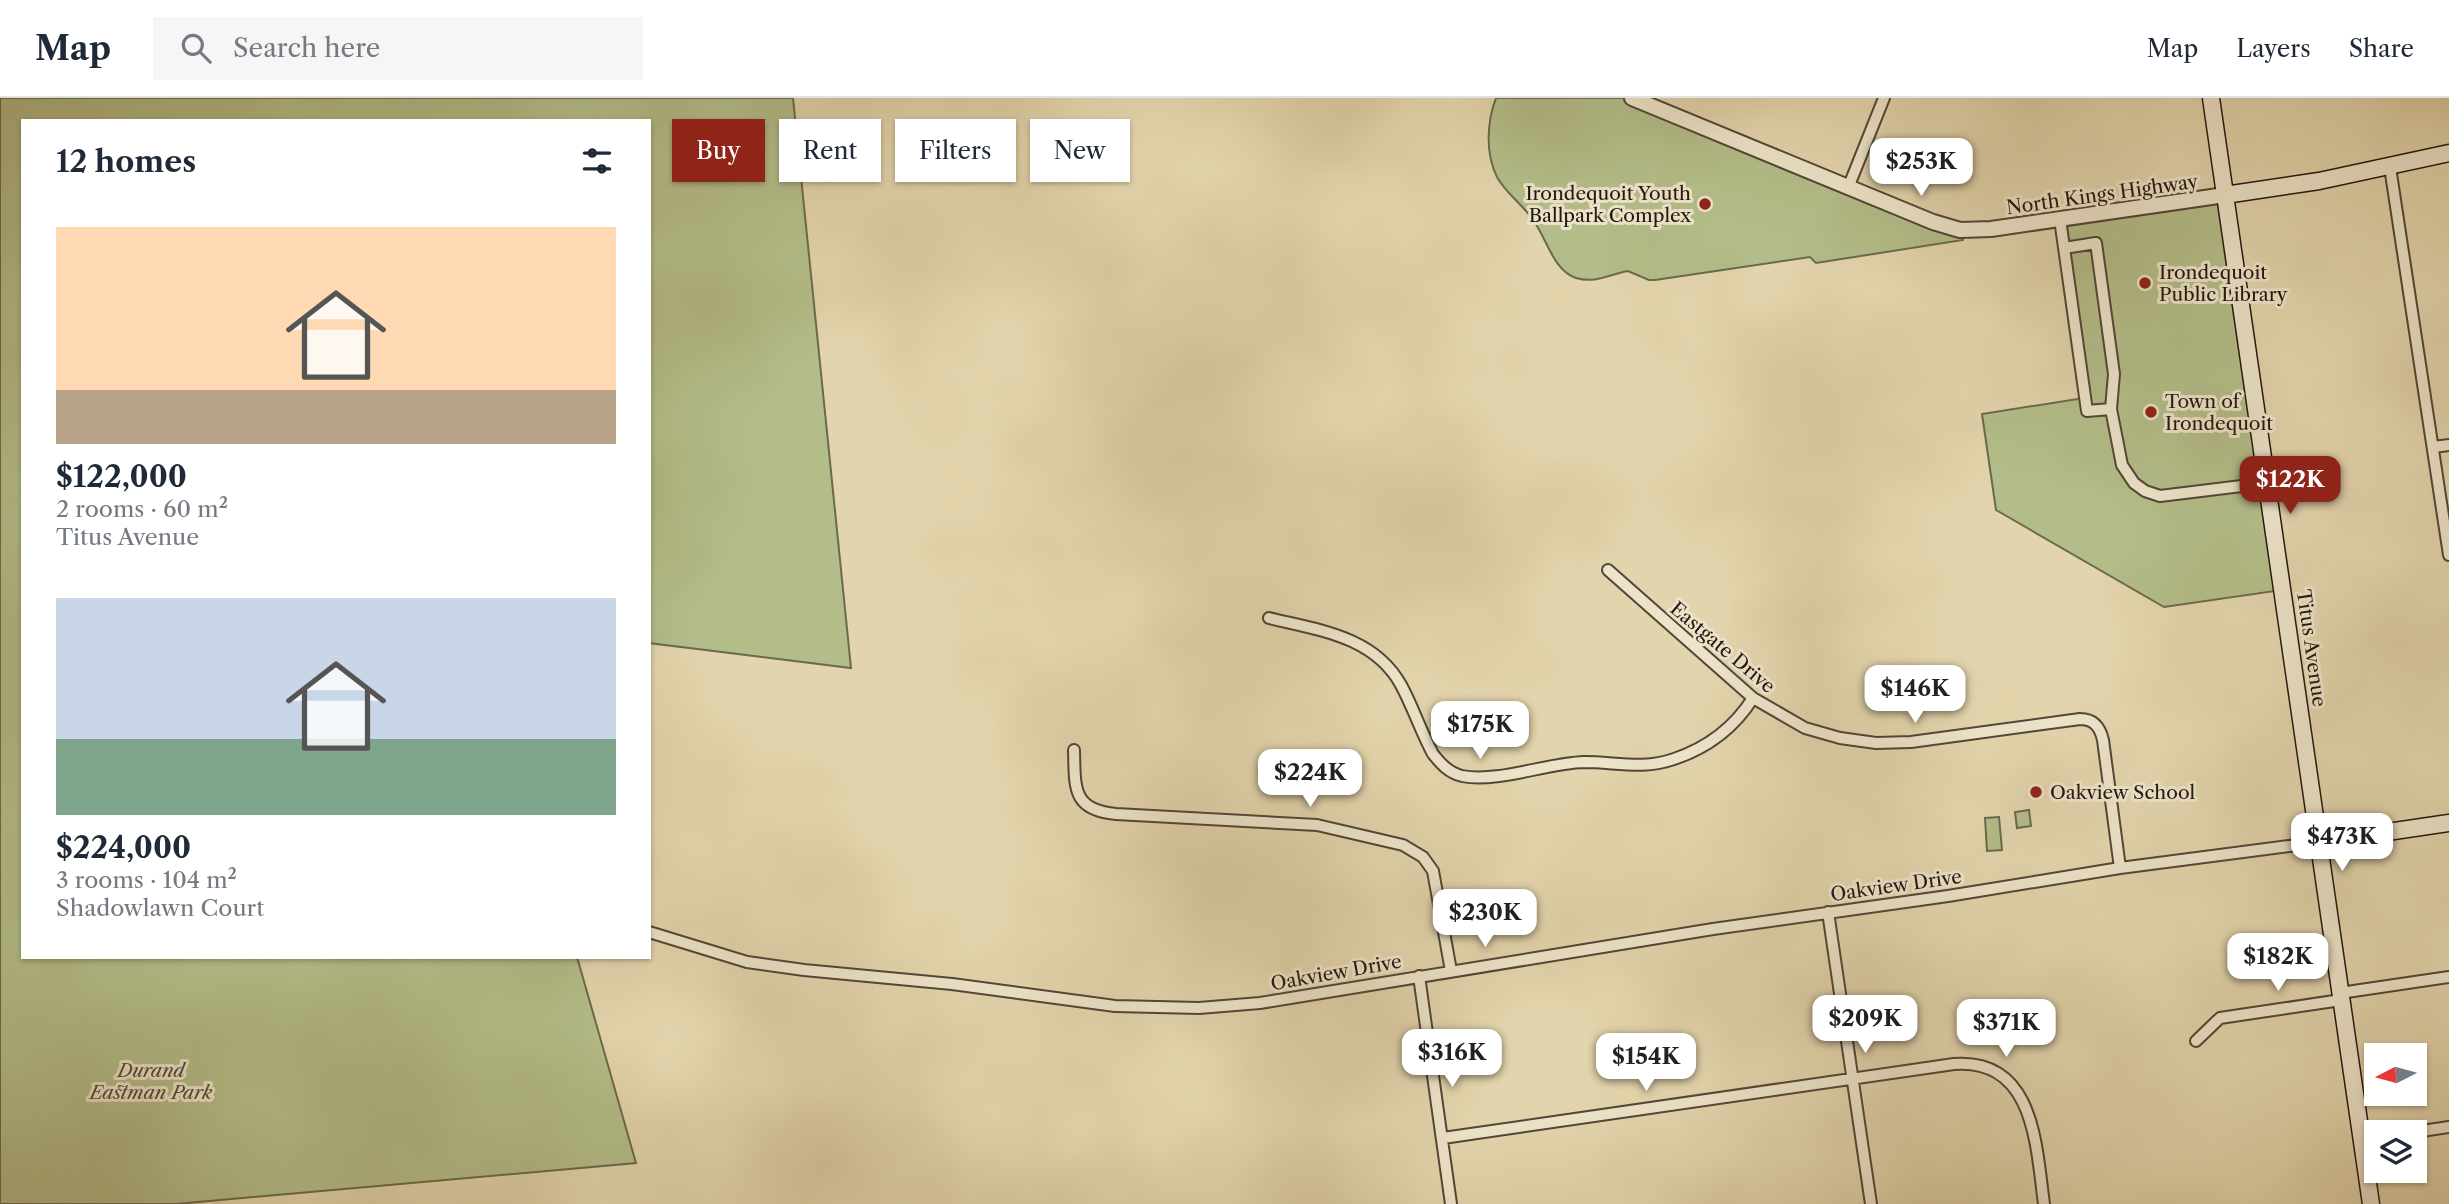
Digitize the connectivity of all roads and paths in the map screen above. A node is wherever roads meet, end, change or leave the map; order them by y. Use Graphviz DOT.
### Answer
graph roads {
  1 [pos="1632,98"];
  2 [pos="1884,98"];
  3 [pos="2211,98"];
  4 [pos="2449,153"];
  5 [pos="2390,167"];
  6 [pos="1848,188"];
  7 [pos="2225,195"];
  8 [pos="2060,219"];
  9 [pos="2064,248"];
  10 [pos="2112,409"];
  11 [pos="2449,445"];
  12 [pos="2434,447"];
  13 [pos="2266,483"];
  14 [pos="2449,555"];
  15 [pos="1608,570"];
  16 [pos="1269,618"];
  17 [pos="1753,698"];
  18 [pos="1074,750"];
  19 [pos="2449,823"];
  20 [pos="2320,842"];
  21 [pos="2120,868"];
  22 [pos="1828,912"];
  23 [pos="651,933"];
  24 [pos="1451,971"];
  25 [pos="1419,976"];
  26 [pos="2449,977"];
  27 [pos="2341,996"];
  28 [pos="2196,1041"];
  29 [pos="1853,1080"];
  30 [pos="2365,1120"];
  31 [pos="2449,1127"];
  32 [pos="2427,1130"];
  33 [pos="1443,1138"];
  34 [pos="2370,1183"];
  35 [pos="1451,1204"];
  36 [pos="1871,1204"];
  37 [pos="2044,1204"];
  38 [pos="2371,1204"];
  1 -- 6 [label="street, North Kings Highway"];
  2 -- 6 [label="street"];
  3 -- 7 [label="main road, Titus Avenue"];
  4 -- 5 [label="main road"];
  5 -- 7 [label="main road"];
  5 -- 12 [label="street"];
  6 -- 8 [label="street, North Kings Highway"];
  7 -- 8 [label="street, North Kings Highway"];
  7 -- 13 [label="main road, Titus Avenue"];
  8 -- 9 [label="street"];
  9 -- 10 [label="street"];
  9 -- 10 [label="street"];
  10 -- 13 [label="street"];
  11 -- 12 [label="street"];
  12 -- 14 [label="street"];
  13 -- 20 [label="main road, Titus Avenue"];
  15 -- 17 [label="street, Eastgate Drive"];
  16 -- 17 [label="street"];
  17 -- 21 [label="street, Eastgate Drive"];
  18 -- 24 [label="street"];
  19 -- 20 [label="main road"];
  20 -- 21 [label="street, Oakview Drive"];
  20 -- 27 [label="main road, Titus Avenue"];
  21 -- 22 [label="street, Oakview Drive"];
  22 -- 24 [label="street, Oakview Drive"];
  22 -- 29 [label="street"];
  23 -- 25 [label="street, Oakview Drive"];
  24 -- 25 [label="street, Oakview Drive"];
  25 -- 33 [label="street"];
  26 -- 27 [label="street"];
  27 -- 28 [label="street"];
  27 -- 30 [label="main road, Titus Avenue"];
  29 -- 33 [label="street"];
  29 -- 36 [label="street"];
  29 -- 37 [label="street"];
  31 -- 32 [label="street"];
  33 -- 35 [label="street"];
  34 -- 38 [label="main road, Titus Avenue"];
}
